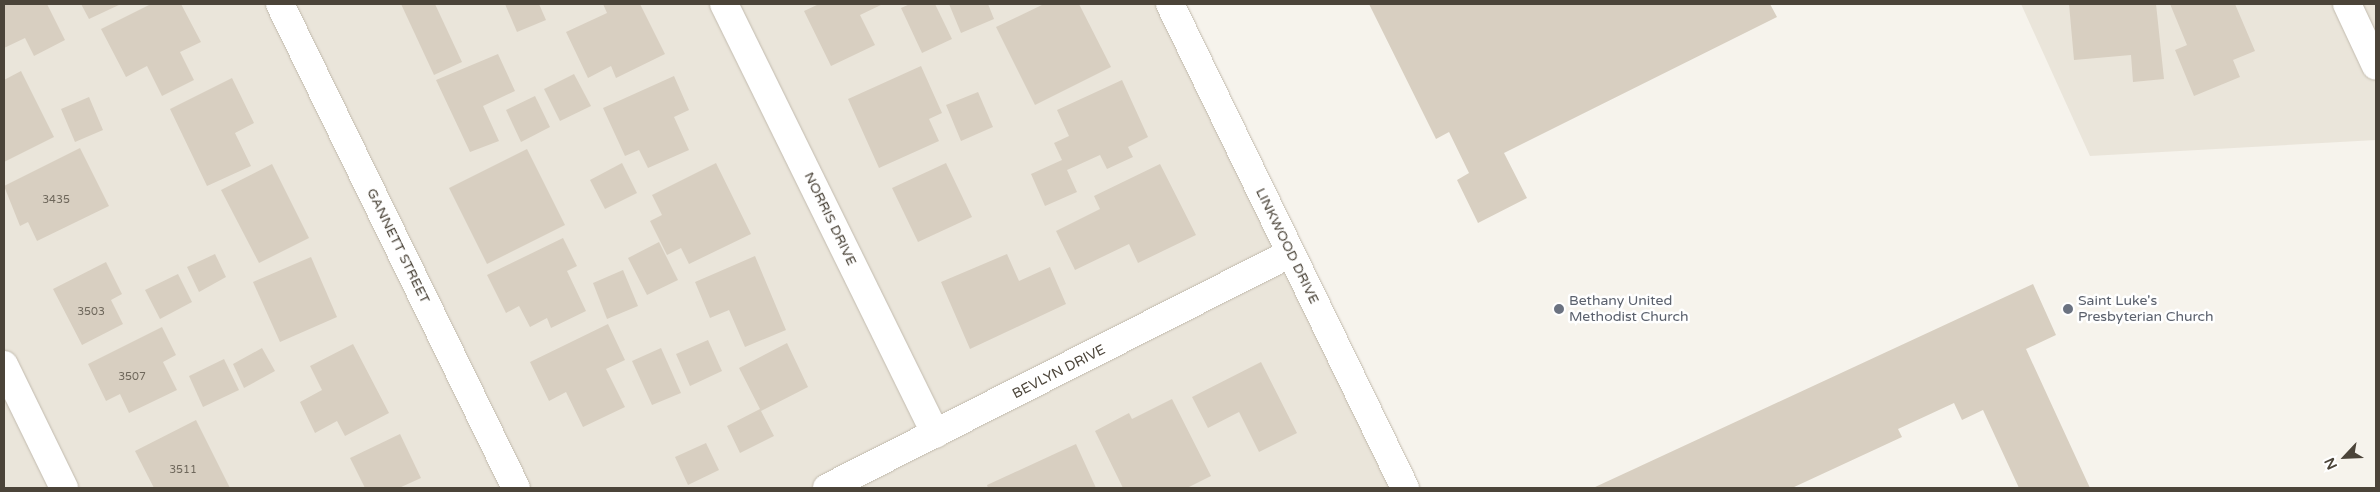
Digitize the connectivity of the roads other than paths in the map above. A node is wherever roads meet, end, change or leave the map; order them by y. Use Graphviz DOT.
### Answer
graph roads {
  1 [pos="280,4"];
  2 [pos="724,4"];
  3 [pos="1170,4"];
  4 [pos="2347,4"];
  5 [pos="2376,66"];
  6 [pos="1291,253"];
  7 [pos="4,365"];
  8 [pos="936,434"];
  9 [pos="64,488"];
  10 [pos="516,488"];
  11 [pos="827,488"];
  12 [pos="1406,488"];
  1 -- 10 [label="street, GANNETT STREET"];
  2 -- 8 [label="street, NORRIS DRIVE"];
  3 -- 6 [label="street, LINKWOOD DRIVE"];
  4 -- 5 [label="street"];
  6 -- 8 [label="street, BEVLYN DRIVE"];
  6 -- 12 [label="street, LINKWOOD DRIVE"];
  7 -- 9 [label="street"];
  8 -- 11 [label="street, BEVLYN DRIVE"];
}
